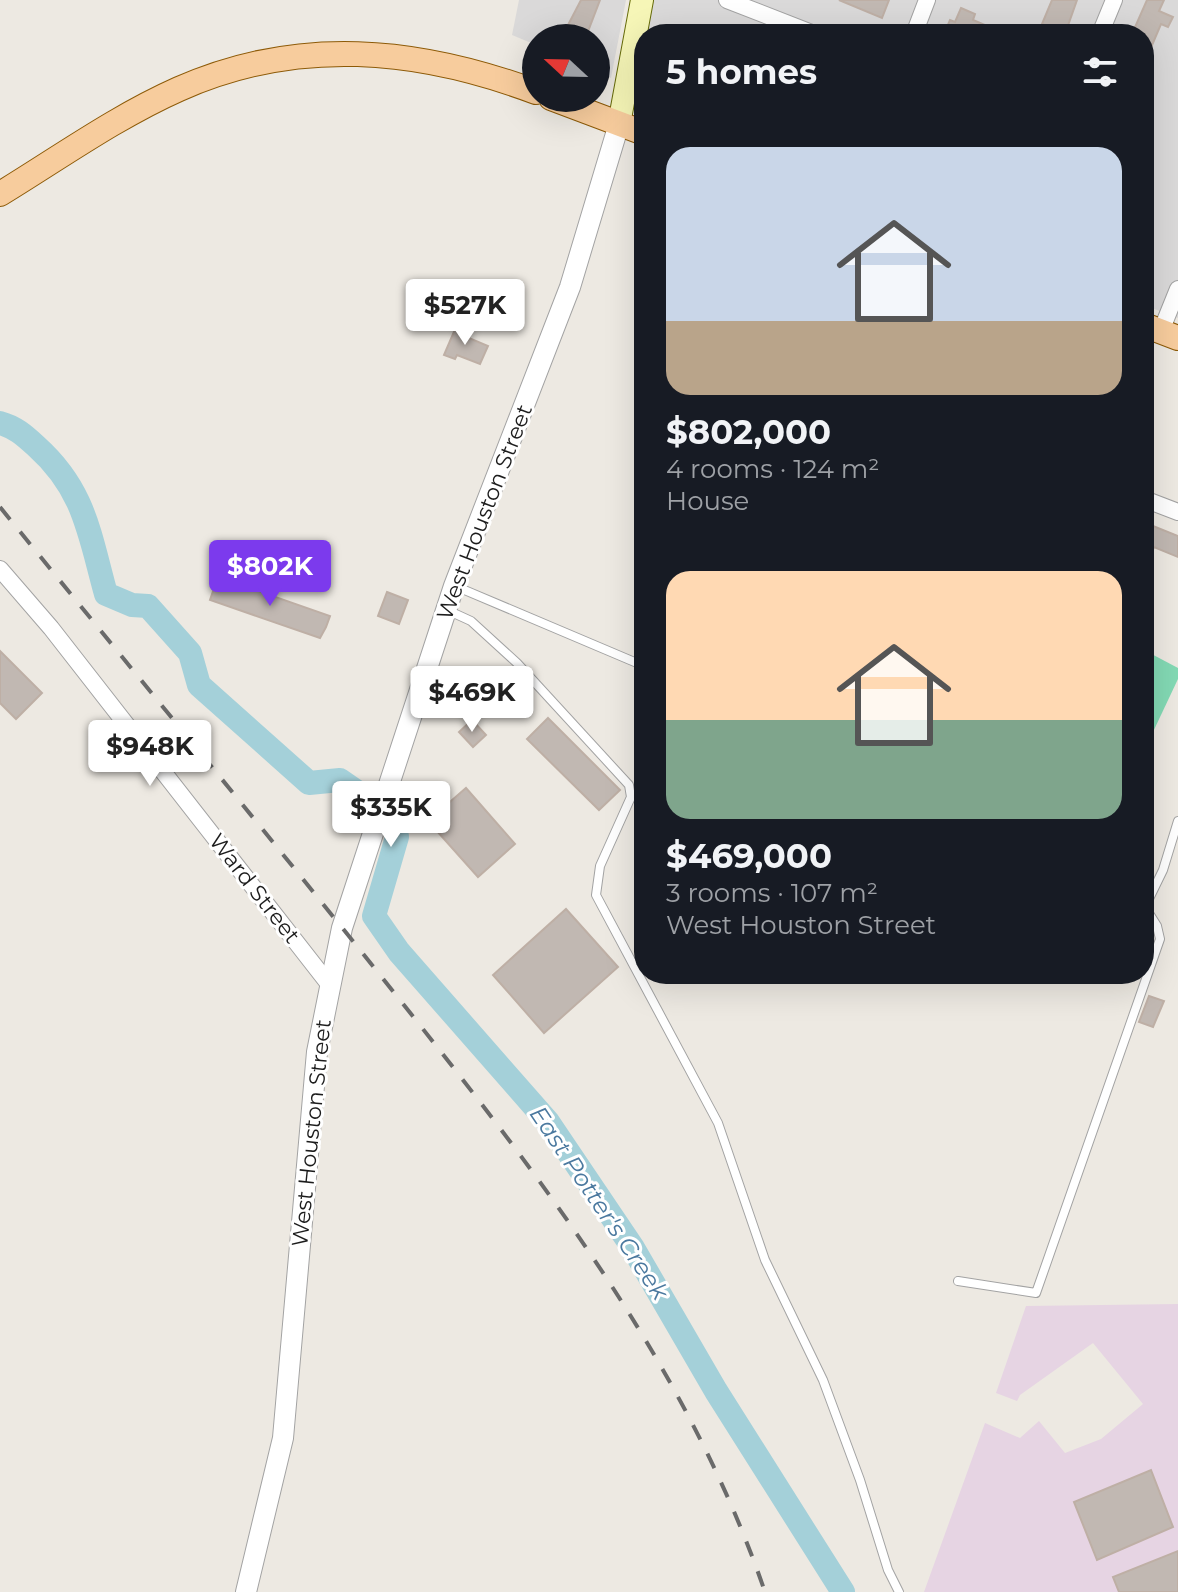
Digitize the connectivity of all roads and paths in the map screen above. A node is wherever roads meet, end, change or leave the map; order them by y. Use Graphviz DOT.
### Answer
graph roads {
  1 [pos="642,0"];
  2 [pos="727,0"];
  3 [pos="927,0"];
  4 [pos="1114,0"];
  5 [pos="748,4"];
  6 [pos="638,24"];
  7 [pos="792,24"];
  8 [pos="918,24"];
  9 [pos="1104,24"];
  10 [pos="634,43"];
  11 [pos="522,87"];
  12 [pos="588,112"];
  13 [pos="619,124"];
  14 [pos="634,129"];
  15 [pos="0,194"];
  16 [pos="1178,289"];
  17 [pos="1161,331"];
  18 [pos="1154,503"];
  19 [pos="1178,512"];
  20 [pos="0,569"];
  21 [pos="454,586"];
  22 [pos="446,610"];
  23 [pos="634,662"];
  24 [pos="1178,821"];
  25 [pos="1154,888"];
  26 [pos="1154,922"];
  27 [pos="1154,956"];
  28 [pos="634,967"];
  29 [pos="328,983"];
  30 [pos="643,984"];
  31 [pos="1144,984"];
  32 [pos="958,1281"];
  33 [pos="246,1592"];
  34 [pos="899,1592"];
  1 -- 6 [label="main road, West Houston Street"];
  2 -- 5 [label="street"];
  3 -- 8 [label="street"];
  4 -- 9 [label="street"];
  5 -- 7 [label="street"];
  10 -- 13 [label="main road, West Houston Street"];
  11 -- 15 [label="main road"];
  12 -- 13 [label="main road"];
  13 -- 14 [label="main road"];
  13 -- 21 [label="street, West Houston Street"];
  16 -- 17 [label="street"];
  18 -- 19 [label="street"];
  20 -- 29 [label="street, Ward Street"];
  21 -- 22 [label="street, West Houston Street"];
  21 -- 23 [label="lane"];
  22 -- 28 [label="lane"];
  22 -- 29 [label="street, West Houston Street"];
  24 -- 25 [label="lane"];
  26 -- 27 [label="lane"];
  29 -- 33 [label="street, West Houston Street"];
  30 -- 34 [label="lane"];
  31 -- 32 [label="lane"];
}
